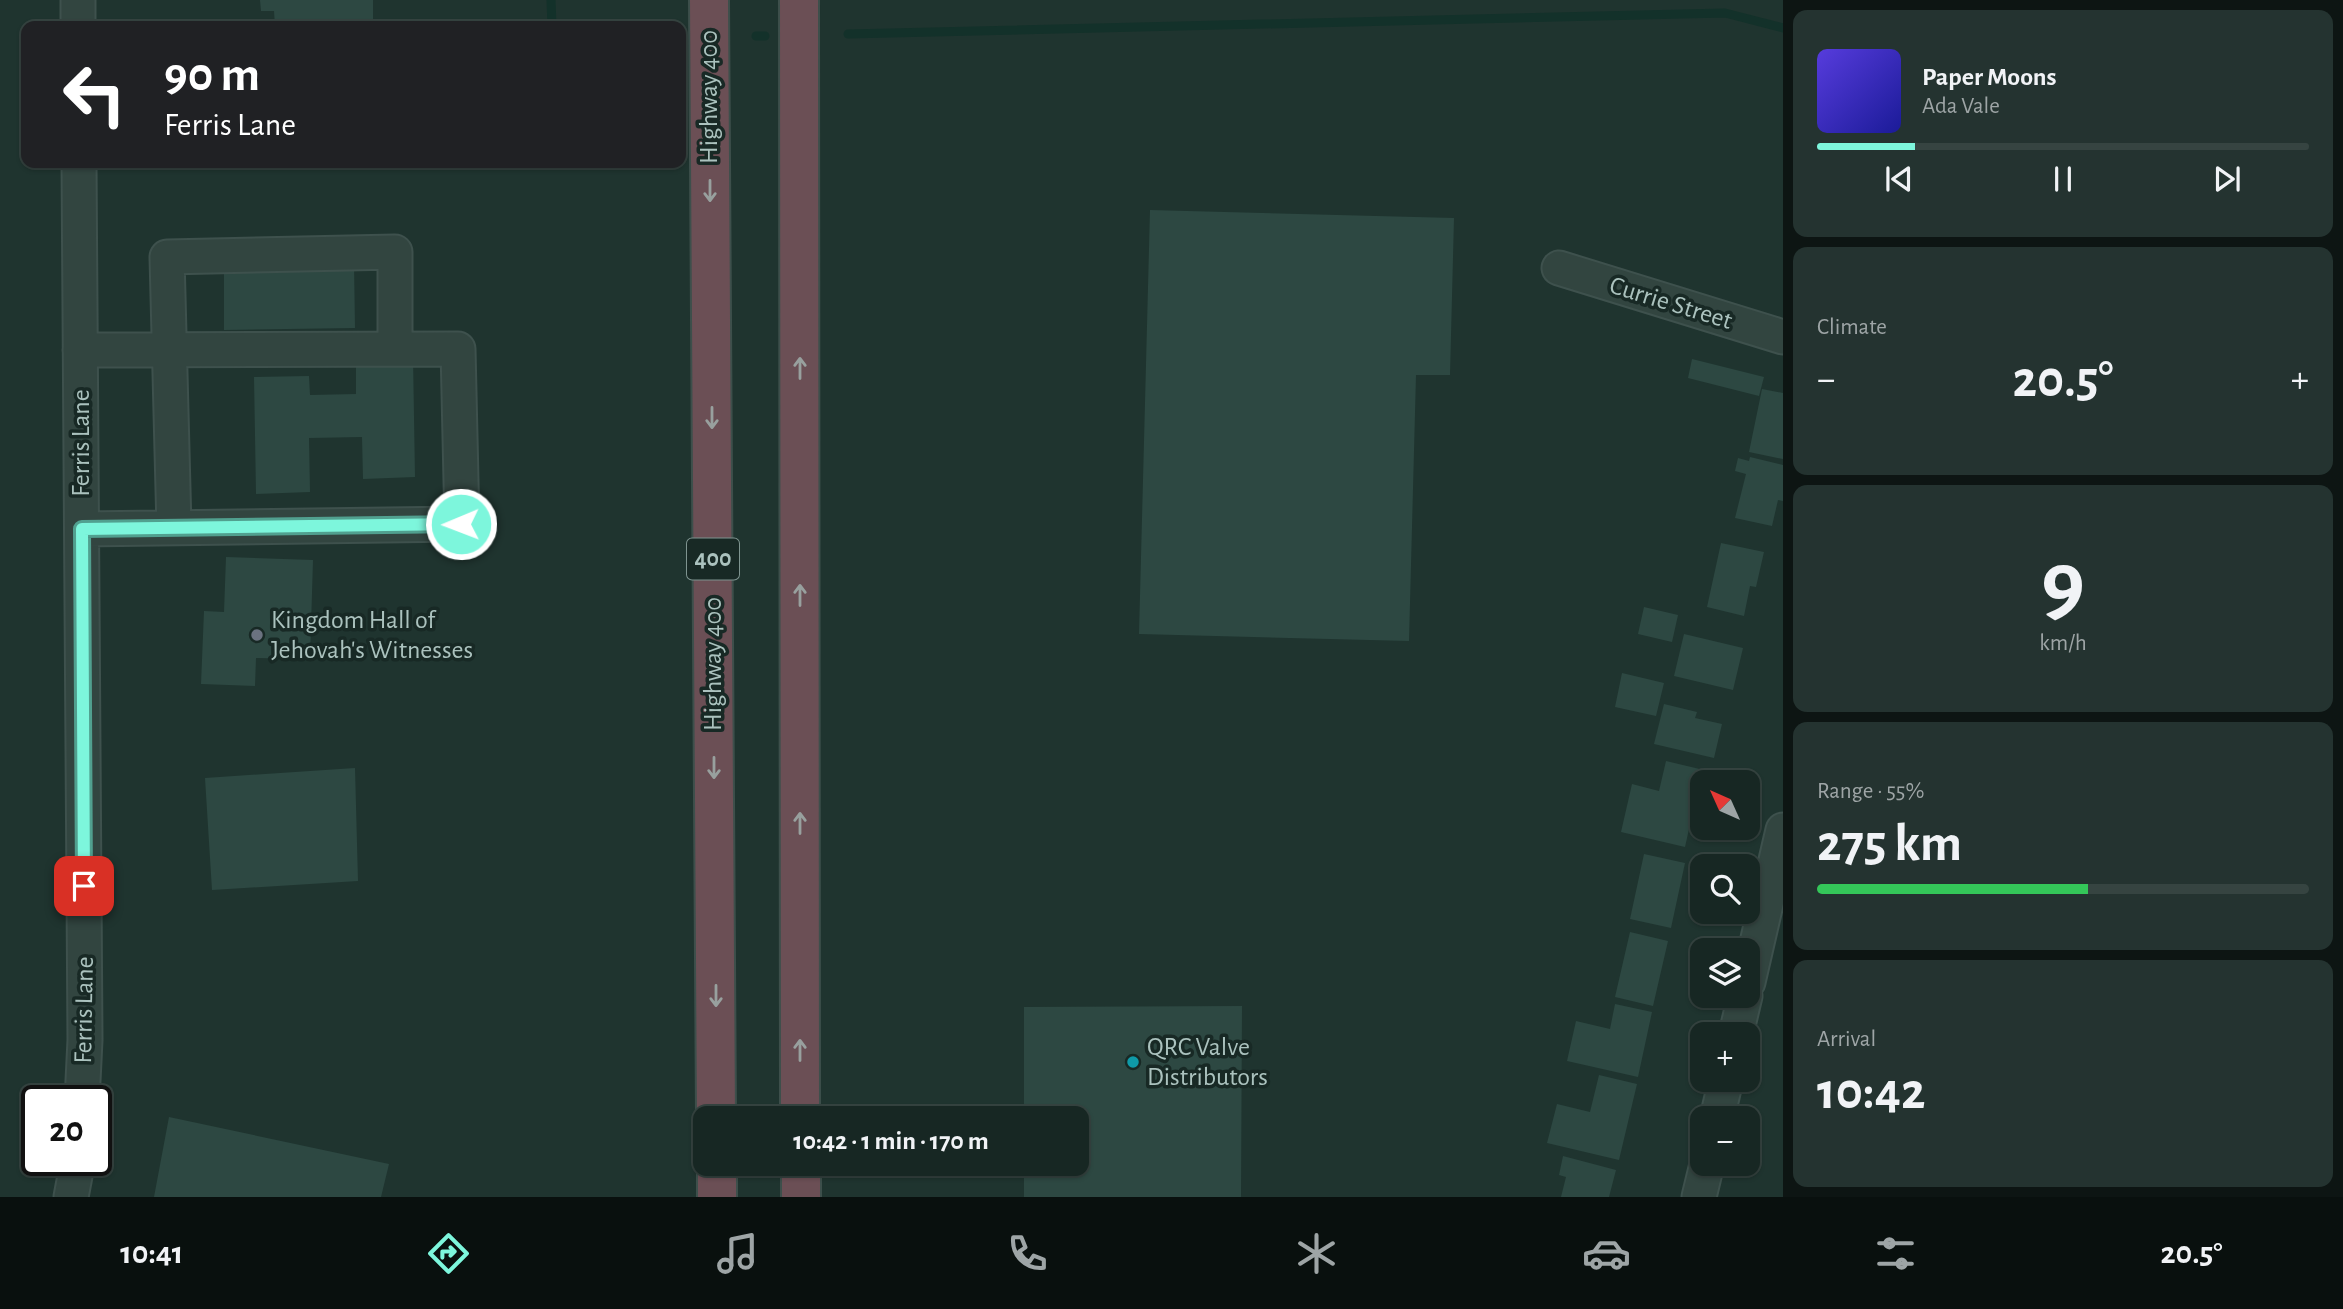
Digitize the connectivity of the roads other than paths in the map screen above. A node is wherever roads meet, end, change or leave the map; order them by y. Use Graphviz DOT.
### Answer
graph roads {
  1 [pos="78,0"];
  2 [pos="709,0"];
  3 [pos="799,0"];
  4 [pos="78,21"];
  5 [pos="79,168"];
  6 [pos="1559,268"];
  7 [pos="1783,337"];
  8 [pos="395,349"];
  9 [pos="169,350"];
  10 [pos="80,351"];
  11 [pos="174,528"];
  12 [pos="82,529"];
  13 [pos="1783,830"];
  14 [pos="1758,938"];
  15 [pos="83,1085"];
  16 [pos="716,1106"];
  17 [pos="800,1106"];
  18 [pos="75,1176"];
  19 [pos="717,1176"];
  20 [pos="800,1176"];
  21 [pos="1704,1176"];
  22 [pos="71,1197"];
  23 [pos="717,1197"];
  24 [pos="801,1197"];
  25 [pos="1699,1197"];
  1 -- 4 [label="street"];
  2 -- 16 [label="highway, Highway 400 / 400, one-way"];
  17 -- 3 [label="highway, one-way"];
  5 -- 10 [label="street, Ferris Lane"];
  6 -- 7 [label="street, Currie Street"];
  8 -- 9 [label="street"];
  8 -- 9 [label="street"];
  8 -- 11 [label="street"];
  9 -- 10 [label="street"];
  9 -- 11 [label="street"];
  10 -- 12 [label="street, Ferris Lane"];
  11 -- 12 [label="street"];
  12 -- 15 [label="street, Ferris Lane"];
  13 -- 14 [label="street"];
  18 -- 22 [label="street"];
  19 -- 23 [label="highway"];
  20 -- 24 [label="highway"];
  21 -- 25 [label="street"];
}
